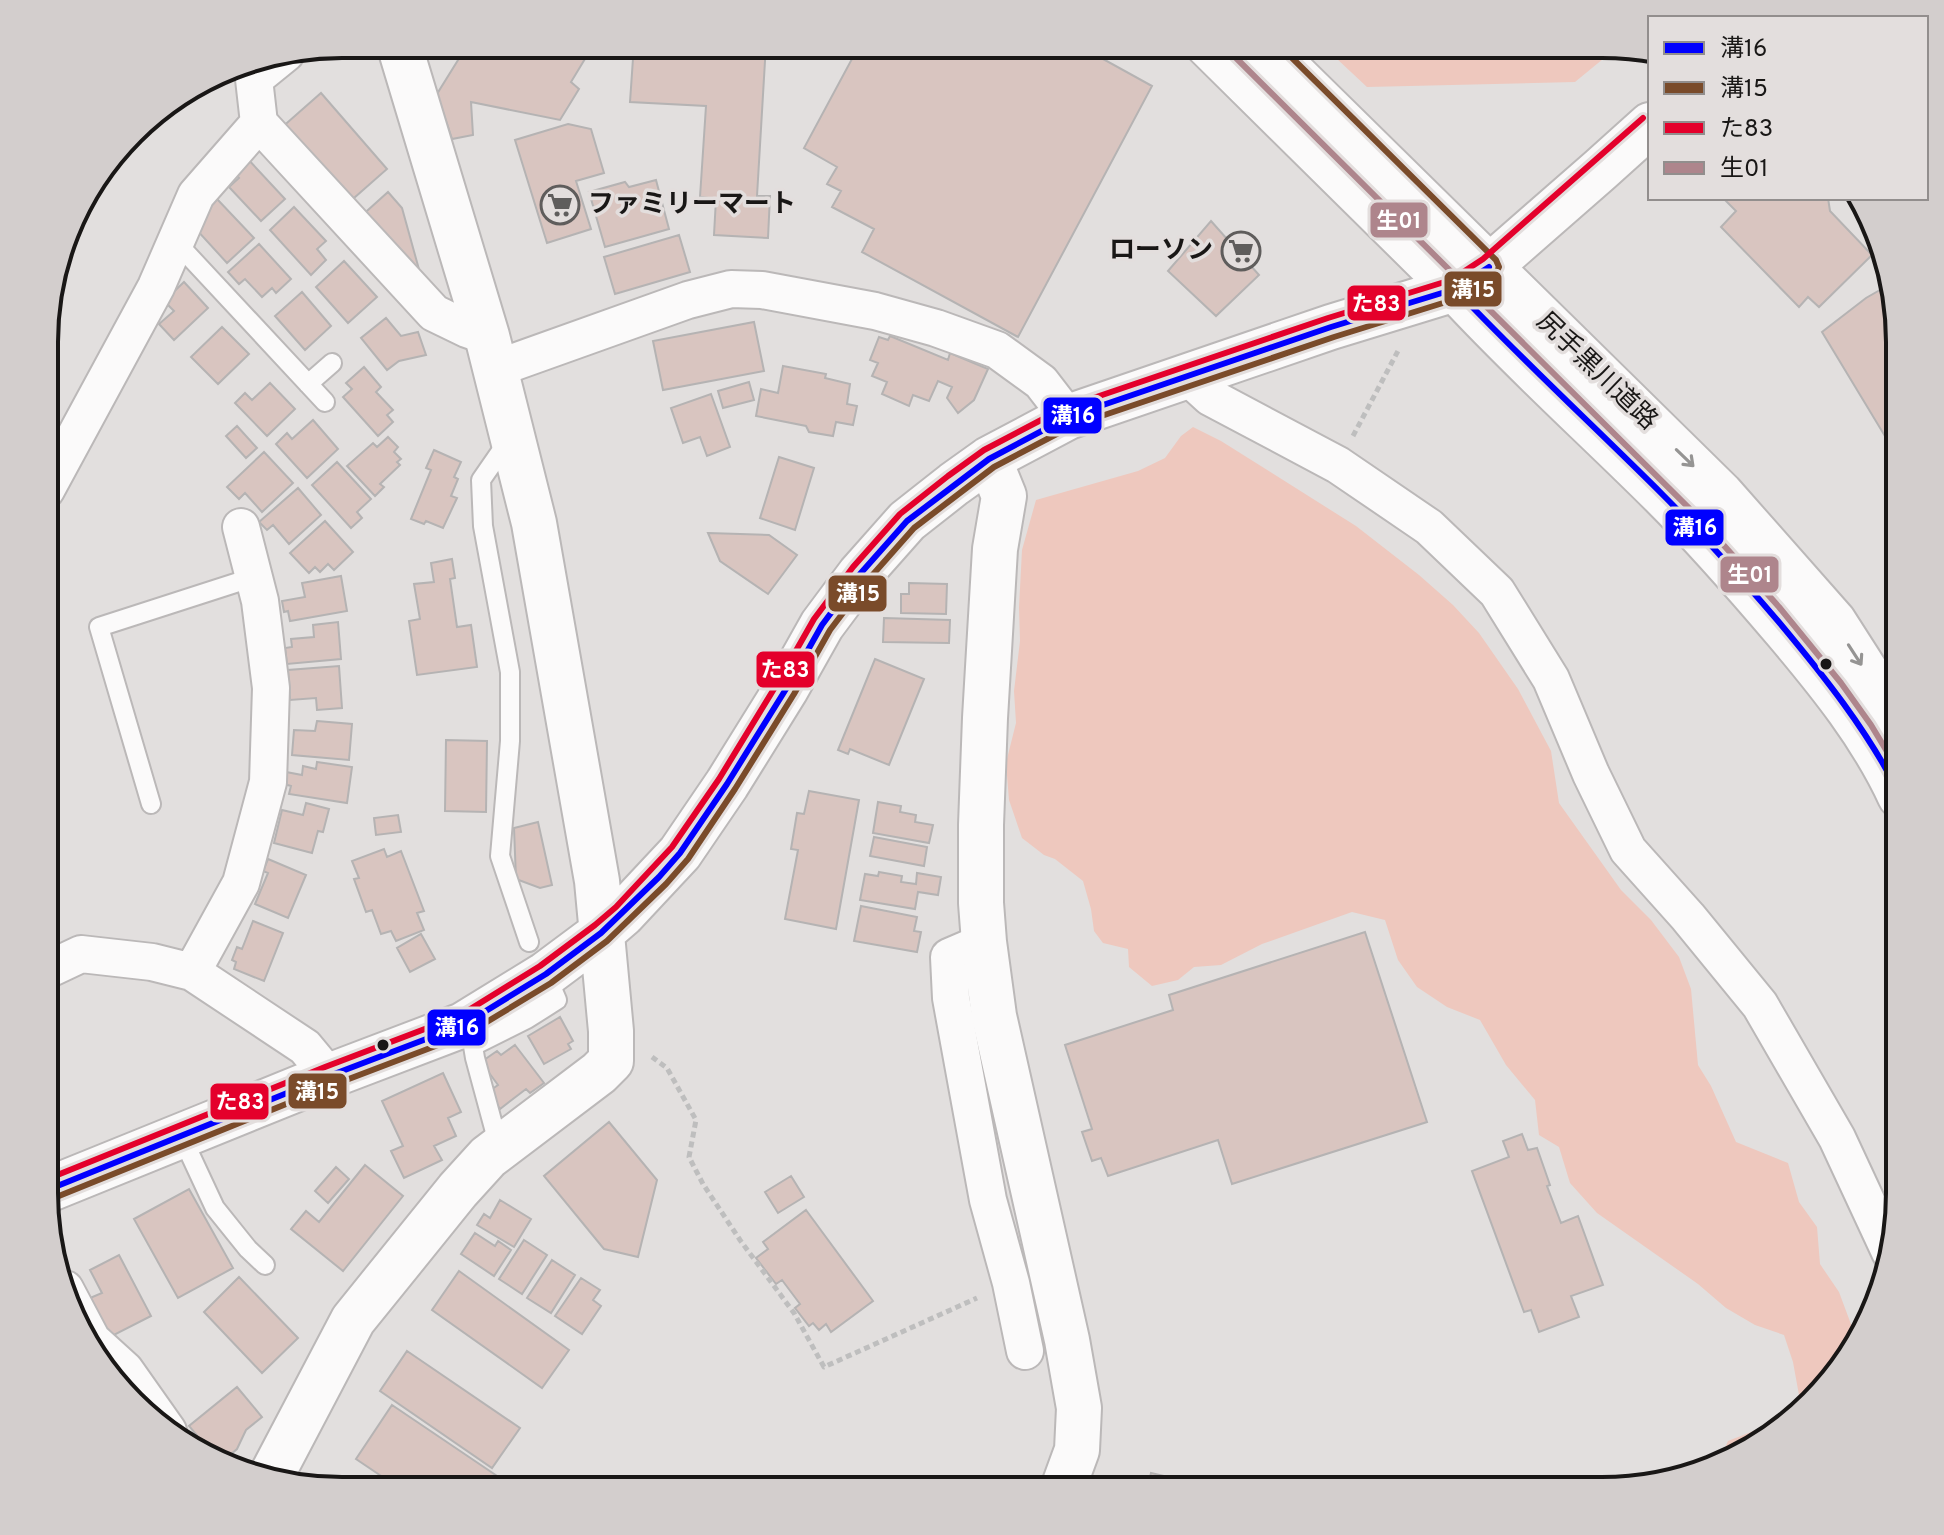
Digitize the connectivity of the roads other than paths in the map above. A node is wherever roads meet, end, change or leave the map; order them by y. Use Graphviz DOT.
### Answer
graph roads {
  1 [pos="403,58"];
  2 [pos="1224,59"];
  3 [pos="1276,59"];
  4 [pos="245,75"];
  5 [pos="259,123"];
  6 [pos="1648,127"];
  7 [pos="176,242"];
  8 [pos="1472,278"];
  9 [pos="491,353"];
  10 [pos="332,363"];
  11 [pos="1187,376"];
  12 [pos="308,384"];
  13 [pos="325,402"];
  14 [pos="1068,417"];
  15 [pos="512,435"];
  16 [pos="989,459"];
  17 [pos="58,468"];
  18 [pos="241,527"];
  19 [pos="254,577"];
  20 [pos="1886,703"];
  21 [pos="1886,768"];
  22 [pos="151,804"];
  23 [pos="601,933"];
  24 [pos="984,942"];
  25 [pos="537,958"];
  26 [pos="59,965"];
  27 [pos="192,972"];
  28 [pos="329,1076"];
  29 [pos="181,1135"];
  30 [pos="497,1151"];
  31 [pos="59,1185"];
  32 [pos="1883,1237"];
  33 [pos="265,1265"];
  34 [pos="1025,1351"];
  35 [pos="110,1356"];
  36 [pos="144,1396"];
  37 [pos="275,1469"];
  38 [pos="1067,1477"];
  1 -- 9 [label="street"];
  2 -- 8 [label="street, 尻手黒川道路"];
  3 -- 8 [label="street, 尻手黒川道路"];
  4 -- 5 [label="street"];
  5 -- 7 [label="street"];
  5 -- 9 [label="street"];
  6 -- 8 [label="street"];
  7 -- 12 [label="lane"];
  7 -- 17 [label="street"];
  8 -- 11 [label="street"];
  8 -- 20 [label="street, 尻手黒川道路, one-way"];
  8 -- 21 [label="street, 尻手黒川道路"];
  9 -- 14 [label="street"];
  9 -- 15 [label="street"];
  10 -- 12 [label="lane"];
  11 -- 14 [label="street"];
  11 -- 32 [label="street"];
  12 -- 13 [label="lane"];
  14 -- 16 [label="street"];
  15 -- 23 [label="street"];
  15 -- 25 [label="lane"];
  16 -- 23 [label="street"];
  16 -- 24 [label="street"];
  18 -- 19 [label="street"];
  19 -- 22 [label="lane"];
  19 -- 27 [label="street"];
  23 -- 25 [label="street"];
  23 -- 30 [label="street"];
  24 -- 34 [label="street"];
  24 -- 38 [label="street"];
  25 -- 28 [label="street"];
  25 -- 30 [label="lane"];
  26 -- 27 [label="street"];
  27 -- 28 [label="street"];
  28 -- 29 [label="street"];
  29 -- 31 [label="street"];
  29 -- 33 [label="lane"];
  30 -- 37 [label="street"];
  35 -- 36 [label="street"];
}
